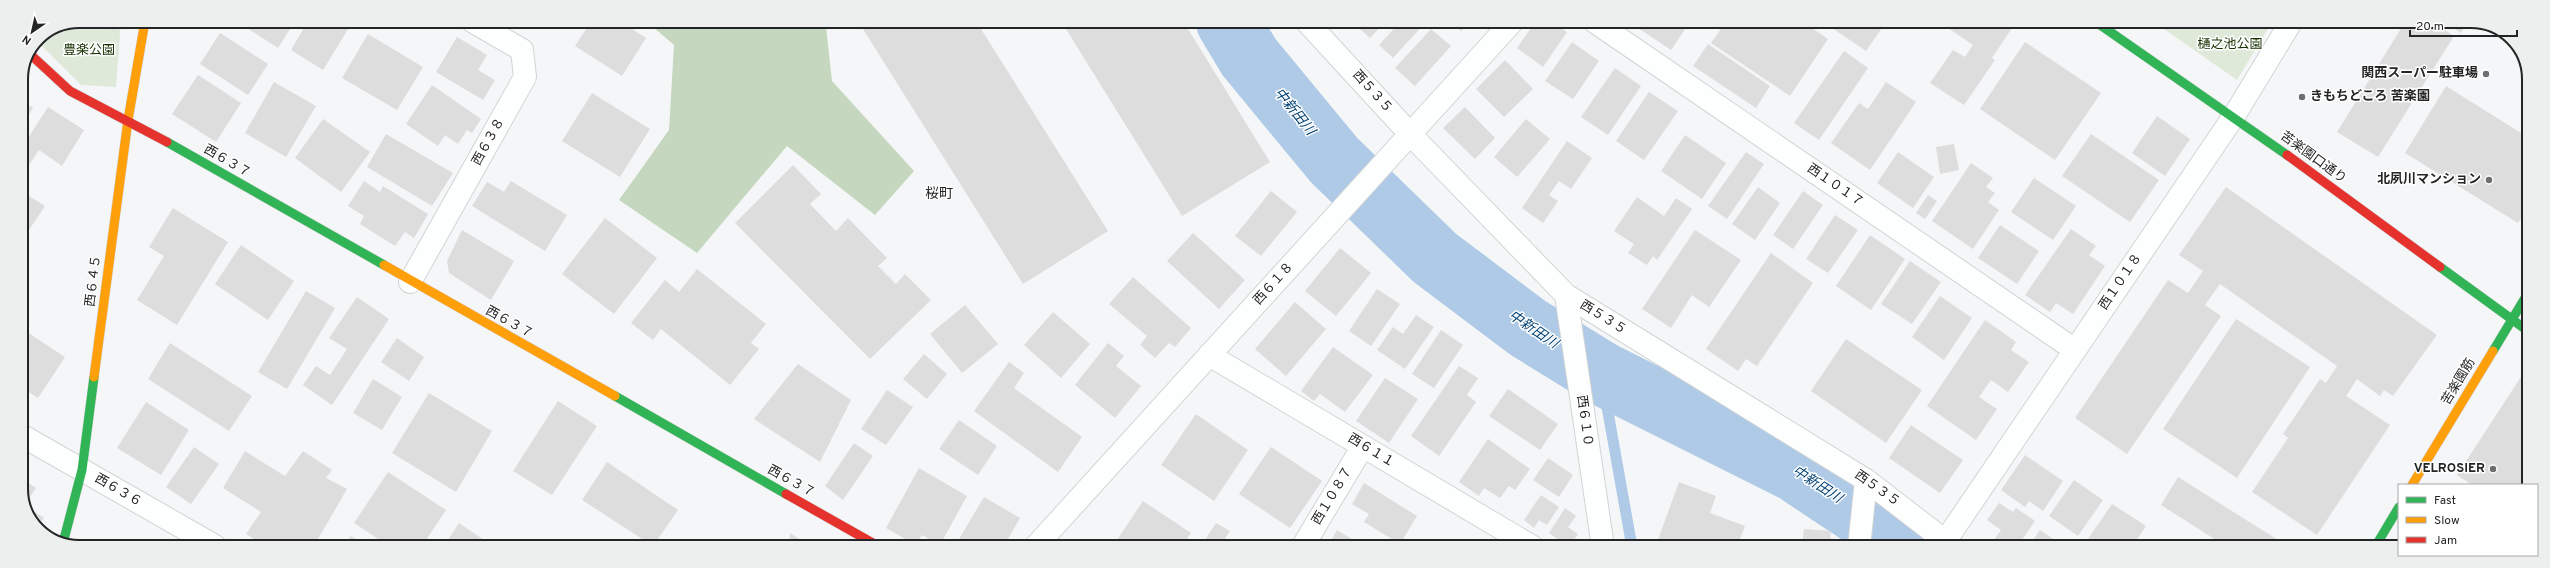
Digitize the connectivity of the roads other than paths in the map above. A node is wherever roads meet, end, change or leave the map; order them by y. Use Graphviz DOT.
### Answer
graph roads {
  1 [pos="144,28"];
  2 [pos="484,28"];
  3 [pos="1313,28"];
  4 [pos="1507,28"];
  5 [pos="1604,28"];
  6 [pos="2105,28"];
  7 [pos="2287,28"];
  8 [pos="33,57"];
  9 [pos="2234,116"];
  10 [pos="128,120"];
  11 [pos="1411,135"];
  12 [pos="410,282"];
  13 [pos="1566,295"];
  14 [pos="2522,303"];
  15 [pos="2512,320"];
  16 [pos="2522,327"];
  17 [pos="2075,350"];
  18 [pos="1209,355"];
  19 [pos="28,439"];
  20 [pos="1363,446"];
  21 [pos="82,470"];
  22 [pos="1866,480"];
  23 [pos="2413,484"];
  24 [pos="2398,509"];
  25 [pos="64,537"];
  26 [pos="204,540"];
  27 [pos="867,540"];
  28 [pos="1041,540"];
  29 [pos="1307,540"];
  30 [pos="1521,540"];
  31 [pos="1602,540"];
  32 [pos="1860,540"];
  33 [pos="1946,540"];
  34 [pos="1952,540"];
  35 [pos="2379,540"];
  1 -- 10 [label="street, 西６４５"];
  2 -- 12 [label="street, 西６３８"];
  3 -- 11 [label="street, 西５３５"];
  4 -- 11 [label="street, 西６１８"];
  5 -- 17 [label="street, 西１０１７"];
  6 -- 9 [label="street, 苦楽園口通り"];
  7 -- 9 [label="street, 西１０１８"];
  8 -- 10 [label="street, 西６３７"];
  9 -- 15 [label="street, 苦楽園口通り"];
  9 -- 17 [label="street, 西１０１８"];
  10 -- 12 [label="street, 西６３７"];
  10 -- 21 [label="street, 西６４５"];
  11 -- 13 [label="street, 西５３５"];
  11 -- 18 [label="street, 西６１８"];
  12 -- 27 [label="street, 西６３７"];
  13 -- 22 [label="street, 西５３５"];
  13 -- 31 [label="street, 西６１０"];
  14 -- 15 [label="street, 苦楽園筋"];
  15 -- 16 [label="street, 苦楽園口通り"];
  15 -- 23 [label="street, 苦楽園筋"];
  17 -- 34 [label="street, 西１０１８"];
  18 -- 20 [label="street, 西６１１"];
  18 -- 28 [label="street, 西６１８"];
  19 -- 21 [label="street, 西６３６"];
  20 -- 29 [label="street, 西１０８７"];
  20 -- 30 [label="street, 西６１１"];
  21 -- 25 [label="street, 西６４５"];
  21 -- 26 [label="street, 西６３６"];
  22 -- 32 [label="street"];
  22 -- 33 [label="street, 西５３５"];
  24 -- 35 [label="street"];
}
